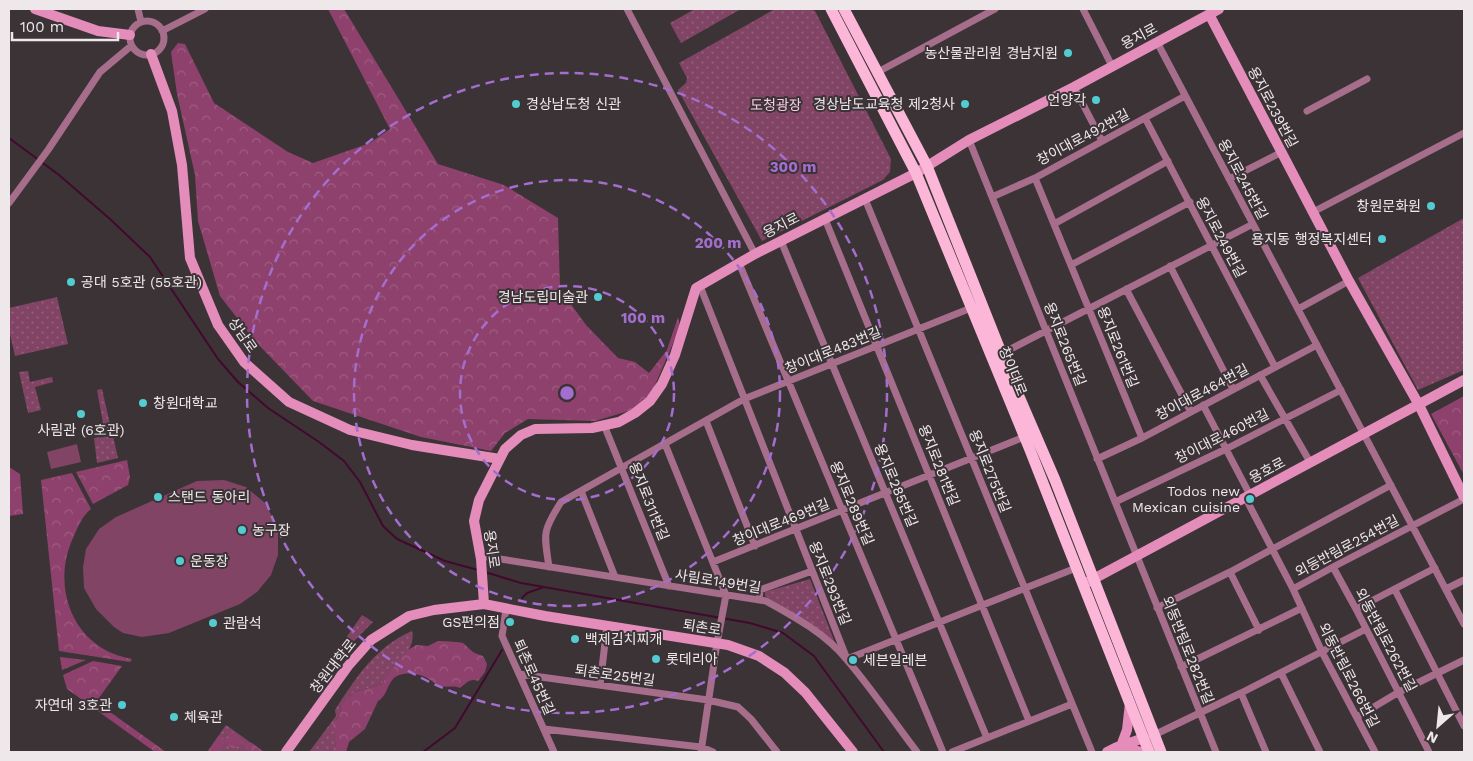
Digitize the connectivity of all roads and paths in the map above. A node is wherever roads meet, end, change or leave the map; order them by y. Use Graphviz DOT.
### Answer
graph roads {
  1 [pos="35,9"];
  2 [pos="138,9"];
  3 [pos="205,9"];
  4 [pos="627,9"];
  5 [pos="831,9"];
  6 [pos="844,9"];
  7 [pos="995,9"];
  8 [pos="1083,9"];
  9 [pos="1219,9"];
  10 [pos="1209,14"];
  11 [pos="142,22"];
  12 [pos="162,31"];
  13 [pos="131,40"];
  14 [pos="1157,42"];
  15 [pos="151,54"];
  16 [pos="1112,66"];
  17 [pos="872,76"];
  18 [pos="1367,80"];
  19 [pos="1074,87"];
  20 [pos="1186,96"];
  21 [pos="1307,111"];
  22 [pos="1145,118"];
  23 [pos="1464,133"];
  24 [pos="969,140"];
  25 [pos="1102,141"];
  26 [pos="1282,152"];
  27 [pos="1168,161"];
  28 [pos="927,166"];
  29 [pos="916,173"];
  30 [pos="1035,178"];
  31 [pos="1229,179"];
  32 [pos="992,197"];
  33 [pos="865,199"];
  34 [pos="1190,202"];
  35 [pos="9,203"];
  36 [pos="1313,212"];
  37 [pos="825,219"];
  38 [pos="1054,224"];
  39 [pos="1253,224"];
  40 [pos="781,241"];
  41 [pos="1212,245"];
  42 [pos="755,254"];
  43 [pos="739,263"];
  44 [pos="1071,265"];
  45 [pos="1170,266"];
  46 [pos="1350,281"];
  47 [pos="700,286"];
  48 [pos="1126,289"];
  49 [pos="971,308"];
  50 [pos="1089,308"];
  51 [pos="1298,309"];
  52 [pos="918,329"];
  53 [pos="1046,331"];
  54 [pos="1317,345"];
  55 [pos="877,346"];
  56 [pos="997,356"];
  57 [pos="832,364"];
  58 [pos="1275,367"];
  59 [pos="1260,375"];
  60 [pos="1464,380"];
  61 [pos="788,382"];
  62 [pos="1233,390"];
  63 [pos="1340,390"];
  64 [pos="744,399"];
  65 [pos="1203,405"];
  66 [pos="1419,405"];
  67 [pos="1191,412"];
  68 [pos="1285,418"];
  69 [pos="706,421"];
  70 [pos="604,425"];
  71 [pos="1364,433"];
  72 [pos="1024,437"];
  73 [pos="1142,438"];
  74 [pos="664,444"];
  75 [pos="1226,449"];
  76 [pos="971,458"];
  77 [pos="500,459"];
  78 [pos="1097,459"];
  79 [pos="1310,462"];
  80 [pos="622,468"];
  81 [pos="929,475"];
  82 [pos="1391,485"];
  83 [pos="581,491"];
  84 [pos="885,493"];
  85 [pos="1247,496"];
  86 [pos="1464,498"];
  87 [pos="1115,502"];
  88 [pos="842,510"];
  89 [pos="1412,526"];
  90 [pos="796,529"];
  91 [pos="755,546"];
  92 [pos="1272,550"];
  93 [pos="1136,556"];
  94 [pos="481,558"];
  95 [pos="713,562"];
  96 [pos="549,567"];
  97 [pos="1333,567"];
  98 [pos="1076,568"];
  99 [pos="1435,568"];
  100 [pos="812,571"];
  101 [pos="1230,572"];
  102 [pos="615,577"];
  103 [pos="1464,580"];
  104 [pos="1088,582"];
  105 [pos="670,586"];
  106 [pos="1025,588"];
  107 [pos="1293,589"];
  108 [pos="1446,589"];
  109 [pos="1394,590"];
  110 [pos="726,597"];
  111 [pos="759,600"];
  112 [pos="484,604"];
  113 [pos="982,605"];
  114 [pos="1157,608"];
  115 [pos="1302,608"];
  116 [pos="506,609"];
  117 [pos="1356,609"];
  118 [pos="939,622"];
  119 [pos="1464,624"];
  120 [pos="607,626"];
  121 [pos="1366,629"];
  122 [pos="1259,630"];
  123 [pos="896,639"];
  124 [pos="718,640"];
  125 [pos="1322,652"];
  126 [pos="847,659"];
  127 [pos="1464,660"];
  128 [pos="1181,667"];
  129 [pos="1281,673"];
  130 [pos="519,674"];
  131 [pos="1438,674"];
  132 [pos="600,685"];
  133 [pos="1399,692"];
  134 [pos="1241,693"];
  135 [pos="708,700"];
  136 [pos="1130,703"];
  137 [pos="1072,704"];
  138 [pos="1200,714"];
  139 [pos="1357,716"];
  140 [pos="1029,721"];
  141 [pos="1464,726"];
  142 [pos="544,729"];
  143 [pos="1149,736"];
  144 [pos="987,738"];
  145 [pos="1121,746"];
  146 [pos="701,750"];
  147 [pos="286,752"];
  148 [pos="554,752"];
  149 [pos="713,752"];
  150 [pos="777,752"];
  151 [pos="853,752"];
  152 [pos="917,752"];
  153 [pos="943,752"];
  154 [pos="952,752"];
  155 [pos="1092,752"];
  156 [pos="1107,752"];
  157 [pos="1141,752"];
  158 [pos="1149,752"];
  159 [pos="1161,752"];
  160 [pos="1216,752"];
  161 [pos="1266,752"];
  162 [pos="1320,752"];
  163 [pos="1375,752"];
  164 [pos="1430,752"];
  1 -- 13 [label="street"];
  2 -- 11 [label="street"];
  3 -- 12 [label="street"];
  4 -- 42 [label="street"];
  5 -- 17 [label="main road, 창이대로"];
  6 -- 17 [label="main road, 창이대로"];
  7 -- 17 [label="street"];
  8 -- 16 [label="street"];
  9 -- 10 [label="street, 용지로"];
  10 -- 14 [label="street, 용지로"];
  10 -- 26 [label="street, 용지로239번길"];
  11 -- 12 [label="street"];
  11 -- 13 [label="street"];
  12 -- 15 [label="street"];
  13 -- 15 [label="street"];
  13 -- 35 [label="street"];
  14 -- 16 [label="street, 용지로"];
  14 -- 20 [label="street, 용지로245번길"];
  15 -- 77 [label="street, 상남로"];
  16 -- 19 [label="street, 용지로"];
  17 -- 28 [label="main road, 창이대로"];
  17 -- 29 [label="main road, 창이대로"];
  18 -- 21 [label="street"];
  19 -- 24 [label="street, 용지로"];
  19 -- 25 [label="street"];
  20 -- 22 [label="street, 창이대로492번길"];
  20 -- 31 [label="street, 용지로245번길"];
  22 -- 25 [label="street, 창이대로492번길"];
  22 -- 27 [label="street, 용지로249번길"];
  23 -- 36 [label="street"];
  24 -- 28 [label="street, 용지로"];
  24 -- 32 [label="street, 용지로265번길"];
  25 -- 30 [label="street, 창이대로492번길"];
  26 -- 31 [label="street"];
  26 -- 36 [label="street, 용지로239번길"];
  27 -- 34 [label="street, 용지로249번길"];
  27 -- 38 [label="street"];
  28 -- 29 [label="street, 용지로"];
  28 -- 56 [label="main road, 창이대로"];
  29 -- 33 [label="street, 용지로"];
  29 -- 49 [label="main road, 창이대로"];
  30 -- 32 [label="street, 창이대로492번길"];
  30 -- 38 [label="street, 용지로261번길"];
  31 -- 39 [label="street, 용지로245번길"];
  32 -- 53 [label="street, 용지로265번길"];
  33 -- 37 [label="street, 용지로"];
  33 -- 52 [label="street, 용지로275번길"];
  34 -- 41 [label="street, 용지로249번길"];
  34 -- 44 [label="street"];
  36 -- 46 [label="street, 용지로239번길"];
  37 -- 40 [label="street, 용지로"];
  37 -- 55 [label="street, 용지로281번길"];
  38 -- 44 [label="street, 용지로261번길"];
  39 -- 41 [label="street"];
  39 -- 51 [label="street, 용지로245번길"];
  40 -- 42 [label="street, 용지로"];
  40 -- 57 [label="street, 용지로285번길"];
  41 -- 45 [label="street"];
  41 -- 58 [label="street, 용지로249번길"];
  42 -- 43 [label="street, 용지로"];
  43 -- 47 [label="street, 용지로"];
  43 -- 61 [label="street, 용지로289번길"];
  44 -- 50 [label="street, 용지로261번길"];
  45 -- 48 [label="street"];
  45 -- 62 [label="street"];
  46 -- 51 [label="street"];
  46 -- 66 [label="street, 용지로239번길"];
  47 -- 64 [label="street, 용지로293번길"];
  47 -- 70 [label="street, 용지로"];
  48 -- 50 [label="street"];
  48 -- 67 [label="street"];
  49 -- 52 [label="street, 창이대로483번길"];
  49 -- 56 [label="main road, 창이대로"];
  50 -- 53 [label="street"];
  50 -- 73 [label="street, 용지로261번길"];
  51 -- 54 [label="street, 용지로245번길"];
  52 -- 55 [label="street, 창이대로483번길"];
  52 -- 76 [label="street, 용지로275번길"];
  53 -- 56 [label="street"];
  53 -- 78 [label="street, 용지로265번길"];
  54 -- 58 [label="street, 창이대로464번길"];
  54 -- 63 [label="street, 용지로245번길"];
  55 -- 57 [label="street, 창이대로483번길"];
  55 -- 81 [label="street, 용지로281번길"];
  56 -- 72 [label="main road, 창이대로"];
  56 -- 104 [label="main road, 창이대로"];
  57 -- 61 [label="street, 창이대로483번길"];
  57 -- 84 [label="street, 용지로285번길"];
  58 -- 59 [label="street, 창이대로464번길"];
  59 -- 62 [label="street, 창이대로464번길"];
  59 -- 68 [label="street"];
  60 -- 66 [label="street, 용호로"];
  61 -- 64 [label="street, 창이대로483번길"];
  61 -- 88 [label="street, 용지로289번길"];
  62 -- 65 [label="street, 창이대로464번길"];
  63 -- 68 [label="street, 창이대로460번길"];
  63 -- 71 [label="street, 용지로245번길"];
  64 -- 69 [label="street, 창이대로483번길"];
  64 -- 90 [label="street, 용지로293번길"];
  65 -- 67 [label="street, 창이대로464번길"];
  65 -- 75 [label="street, 외동반림로266번길"];
  66 -- 71 [label="street, 용호로"];
  66 -- 86 [label="street, 용지로239번길"];
  67 -- 73 [label="street, 창이대로464번길"];
  68 -- 75 [label="street, 창이대로460번길"];
  68 -- 79 [label="street"];
  69 -- 74 [label="street, 창이대로483번길"];
  69 -- 91 [label="street"];
  70 -- 77 [label="street, 용지로"];
  70 -- 80 [label="street, 용지로311번길"];
  71 -- 79 [label="street, 용호로"];
  71 -- 82 [label="street, 외동반림로254번길"];
  72 -- 76 [label="street, 창이대로469번길"];
  72 -- 98 [label="main road, 창이대로"];
  73 -- 78 [label="street, 창이대로464번길"];
  74 -- 80 [label="street, 창이대로483번길"];
  74 -- 95 [label="street"];
  75 -- 85 [label="street, 외동반림로266번길"];
  75 -- 87 [label="street, 창이대로460번길"];
  76 -- 81 [label="street, 창이대로469번길"];
  76 -- 106 [label="street, 용지로275번길"];
  77 -- 94 [label="street, 용지로"];
  78 -- 87 [label="street, 용지로265번길"];
  79 -- 85 [label="street, 용호로"];
  80 -- 83 [label="street, 창이대로483번길"];
  80 -- 105 [label="street, 용지로311번길"];
  81 -- 84 [label="street, 창이대로469번길"];
  81 -- 113 [label="street, 용지로281번길"];
  82 -- 89 [label="street, 외동반림로254번길"];
  82 -- 92 [label="street"];
  83 -- 96 [label="street, 창이대로483번길"];
  83 -- 102 [label="street"];
  84 -- 88 [label="street, 창이대로469번길"];
  84 -- 118 [label="street, 용지로285번길"];
  85 -- 92 [label="street, 외동반림로266번길"];
  85 -- 93 [label="street, 용호로"];
  86 -- 89 [label="street"];
  87 -- 93 [label="street, 용지로265번길"];
  88 -- 90 [label="street, 창이대로469번길"];
  88 -- 123 [label="street, 용지로289번길"];
  89 -- 97 [label="street, 외동반림로254번길"];
  89 -- 99 [label="street, 외동반림로254번길"];
  90 -- 91 [label="street, 창이대로469번길"];
  90 -- 100 [label="street, 용지로293번길"];
  91 -- 95 [label="street, 창이대로469번길"];
  92 -- 101 [label="street"];
  92 -- 107 [label="street, 외동반림로266번길"];
  93 -- 104 [label="street, 용호로"];
  93 -- 114 [label="street, 외동반림로282번길"];
  94 -- 96 [label="street, 사림로149번길"];
  94 -- 112 [label="street, 용지로"];
  95 -- 110 [label="street"];
  96 -- 102 [label="street, 사림로149번길"];
  97 -- 107 [label="street, 외동반림로254번길"];
  97 -- 117 [label="street, 외동반림로262번길"];
  98 -- 104 [label="main road, 창이대로"];
  98 -- 106 [label="street"];
  99 -- 108 [label="street, 외동반림로254번길"];
  99 -- 109 [label="street"];
  100 -- 111 [label="street"];
  100 -- 126 [label="street, 용지로293번길"];
  101 -- 114 [label="street"];
  101 -- 122 [label="street"];
  102 -- 105 [label="street, 사림로149번길"];
  103 -- 108 [label="street"];
  104 -- 136 [label="main road, 창이대로"];
  104 -- 143 [label="main road, 창이대로"];
  105 -- 110 [label="street, 사림로149번길"];
  106 -- 113 [label="street"];
  106 -- 137 [label="street, 용지로275번길"];
  107 -- 115 [label="street, 외동반림로266번길"];
  108 -- 119 [label="street, 외동반림로254번길"];
  109 -- 117 [label="street"];
  109 -- 131 [label="street"];
  110 -- 111 [label="street, 사림로149번길"];
  110 -- 124 [label="street"];
  111 -- 126 [label="street, 사림로149번길"];
  112 -- 116 [label="street, 창원대학로"];
  112 -- 147 [label="street, 창원대학로"];
  113 -- 118 [label="street"];
  113 -- 140 [label="street, 용지로281번길"];
  114 -- 128 [label="street, 외동반림로282번길"];
  115 -- 122 [label="street"];
  115 -- 125 [label="street, 외동반림로266번길"];
  116 -- 120 [label="street, 퇴촌로"];
  116 -- 130 [label="street, 퇴촌로45번길"];
  117 -- 121 [label="street, 외동반림로262번길"];
  118 -- 123 [label="street"];
  118 -- 144 [label="street, 용지로285번길"];
  120 -- 124 [label="street, 퇴촌로"];
  120 -- 132 [label="street"];
  121 -- 125 [label="street"];
  121 -- 133 [label="street, 외동반림로262번길"];
  122 -- 128 [label="street"];
  123 -- 126 [label="street"];
  123 -- 153 [label="street, 용지로289번길"];
  124 -- 135 [label="street"];
  124 -- 151 [label="street, 퇴촌로"];
  125 -- 129 [label="street"];
  125 -- 139 [label="street, 외동반림로266번길"];
  126 -- 152 [label="street, 사림로149번길"];
  127 -- 131 [label="street"];
  128 -- 138 [label="street, 외동반림로282번길"];
  129 -- 134 [label="street"];
  129 -- 162 [label="street"];
  130 -- 132 [label="street, 퇴촌로25번길"];
  130 -- 142 [label="street, 퇴촌로45번길"];
  131 -- 133 [label="street"];
  131 -- 141 [label="street"];
  132 -- 135 [label="street, 퇴촌로25번길"];
  133 -- 139 [label="street"];
  133 -- 164 [label="street, 외동반림로262번길"];
  134 -- 138 [label="street"];
  134 -- 161 [label="street"];
  135 -- 146 [label="street"];
  135 -- 150 [label="street, 퇴촌로25번길"];
  136 -- 143 [label="main road, 창이대로"];
  136 -- 145 [label="street"];
  137 -- 140 [label="street"];
  137 -- 155 [label="street, 용지로275번길"];
  138 -- 143 [label="street"];
  138 -- 160 [label="street, 외동반림로282번길"];
  139 -- 163 [label="street, 외동반림로266번길"];
  140 -- 144 [label="street"];
  142 -- 146 [label="street"];
  142 -- 148 [label="street, 퇴촌로45번길"];
  143 -- 145 [label="street"];
  143 -- 158 [label="main road, 창이대로"];
  143 -- 159 [label="main road, 창이대로"];
  144 -- 154 [label="street"];
  145 -- 156 [label="street"];
  145 -- 157 [label="street"];
  146 -- 149 [label="street"];
}
